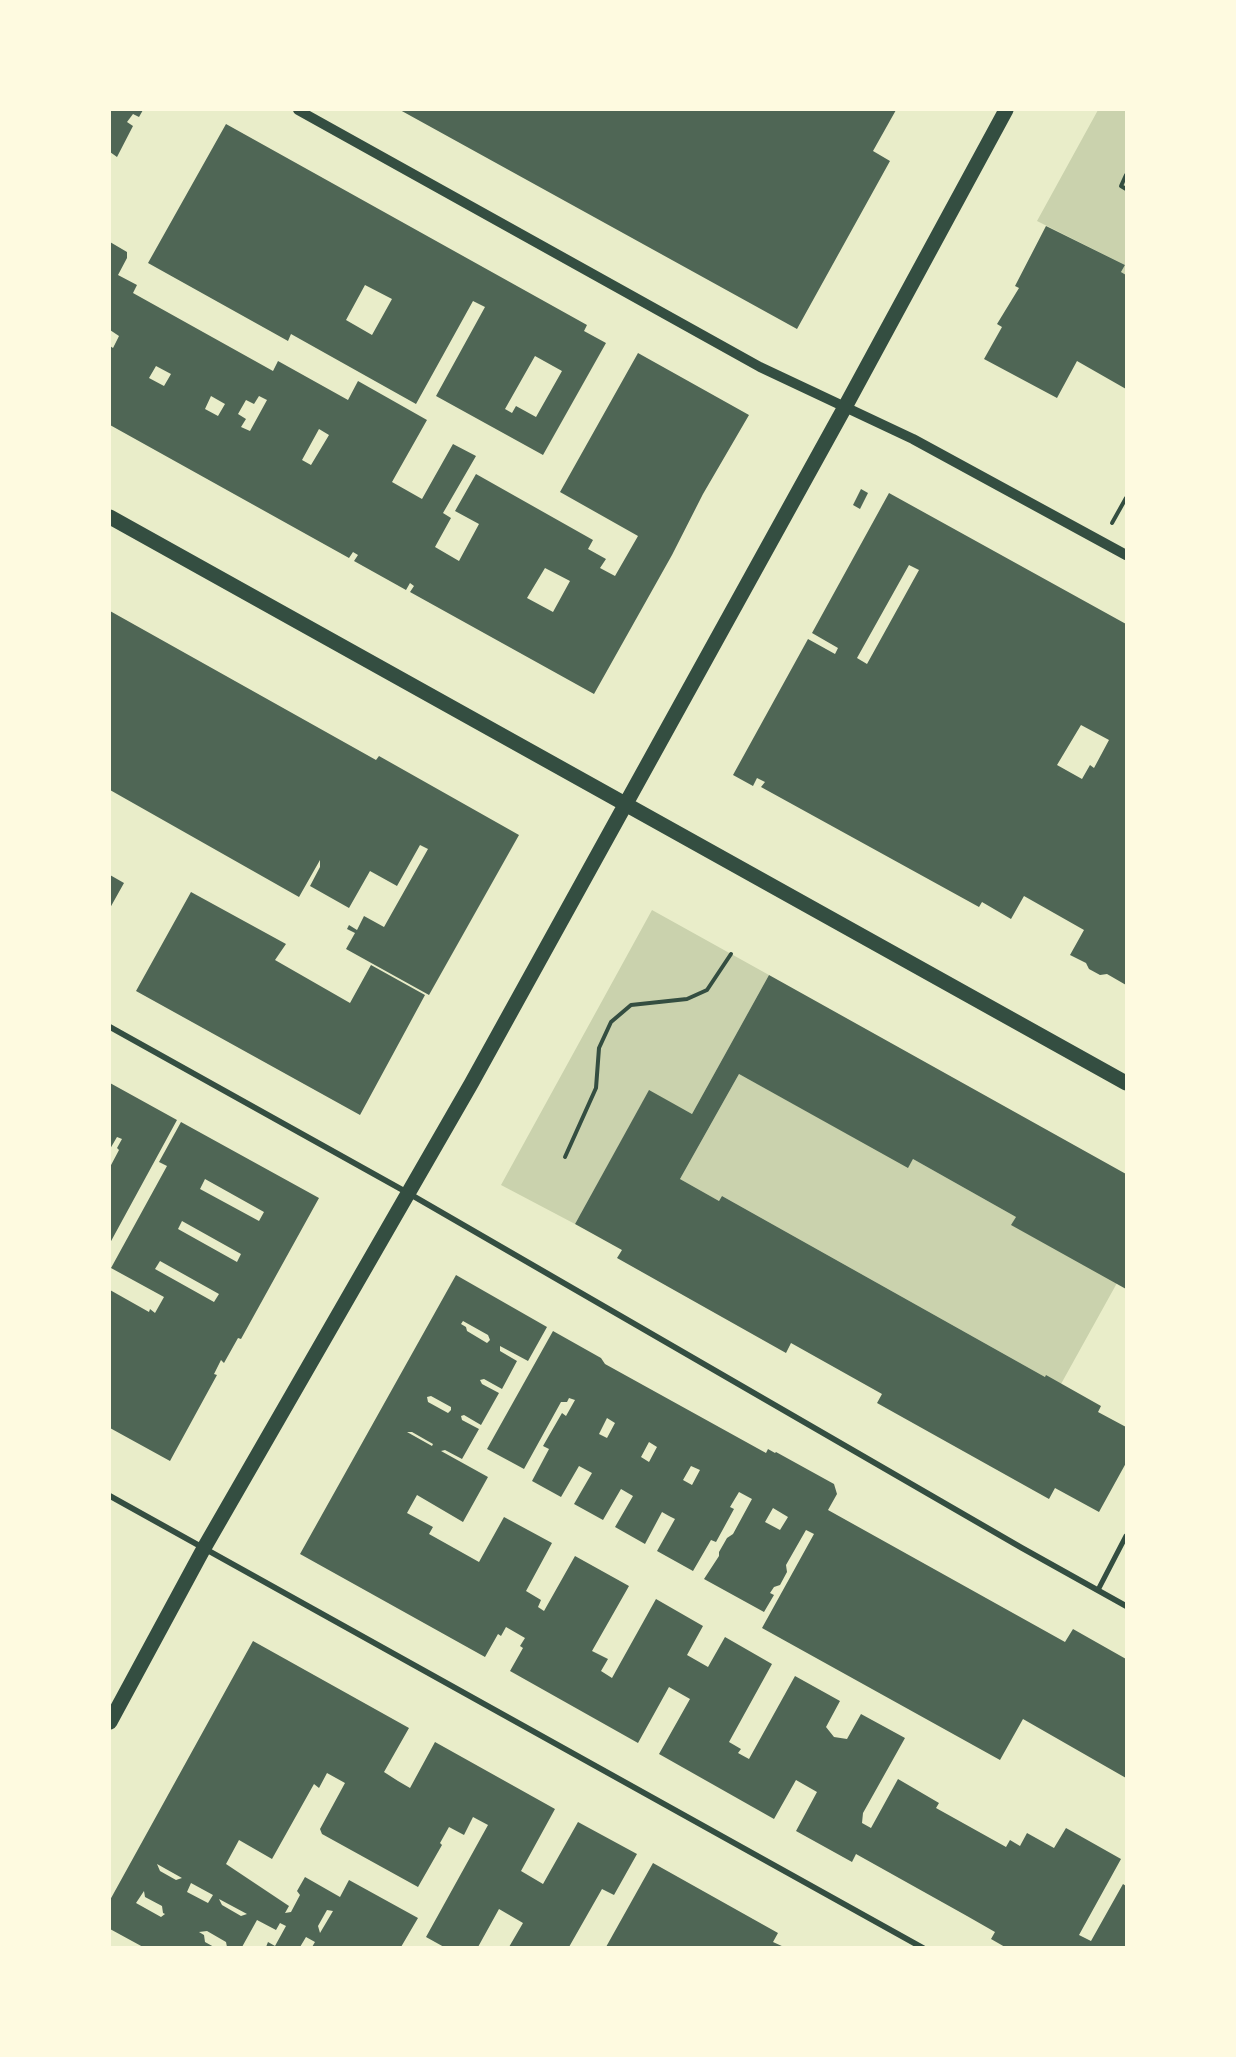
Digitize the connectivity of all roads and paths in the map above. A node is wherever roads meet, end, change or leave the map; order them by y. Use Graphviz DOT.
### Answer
graph roads {
  1 [pos="298,110"];
  2 [pos="1006,110"];
  3 [pos="1126,175"];
  4 [pos="1126,189"];
  5 [pos="845,407"];
  6 [pos="110,517"];
  7 [pos="1126,555"];
  8 [pos="625,804"];
  9 [pos="731,954"];
  10 [pos="110,1027"];
  11 [pos="1126,1083"];
  12 [pos="564,1156"];
  13 [pos="408,1193"];
  14 [pos="110,1496"];
  15 [pos="1126,1536"];
  16 [pos="204,1548"];
  17 [pos="1098,1590"];
  18 [pos="1126,1606"];
  19 [pos="110,1722"];
  20 [pos="923,1947"];
  1 -- 5 [label="street"];
  2 -- 5 [label="main road"];
  3 -- 4 [label="path"];
  5 -- 7 [label="street"];
  5 -- 8 [label="main road"];
  6 -- 8 [label="main road"];
  8 -- 11 [label="main road"];
  8 -- 13 [label="main road"];
  9 -- 12 [label="path"];
  10 -- 13 [label="street"];
  13 -- 16 [label="main road"];
  13 -- 17 [label="street"];
  14 -- 16 [label="street"];
  15 -- 17 [label="street"];
  16 -- 19 [label="main road"];
  16 -- 20 [label="street"];
  17 -- 18 [label="street"];
}
